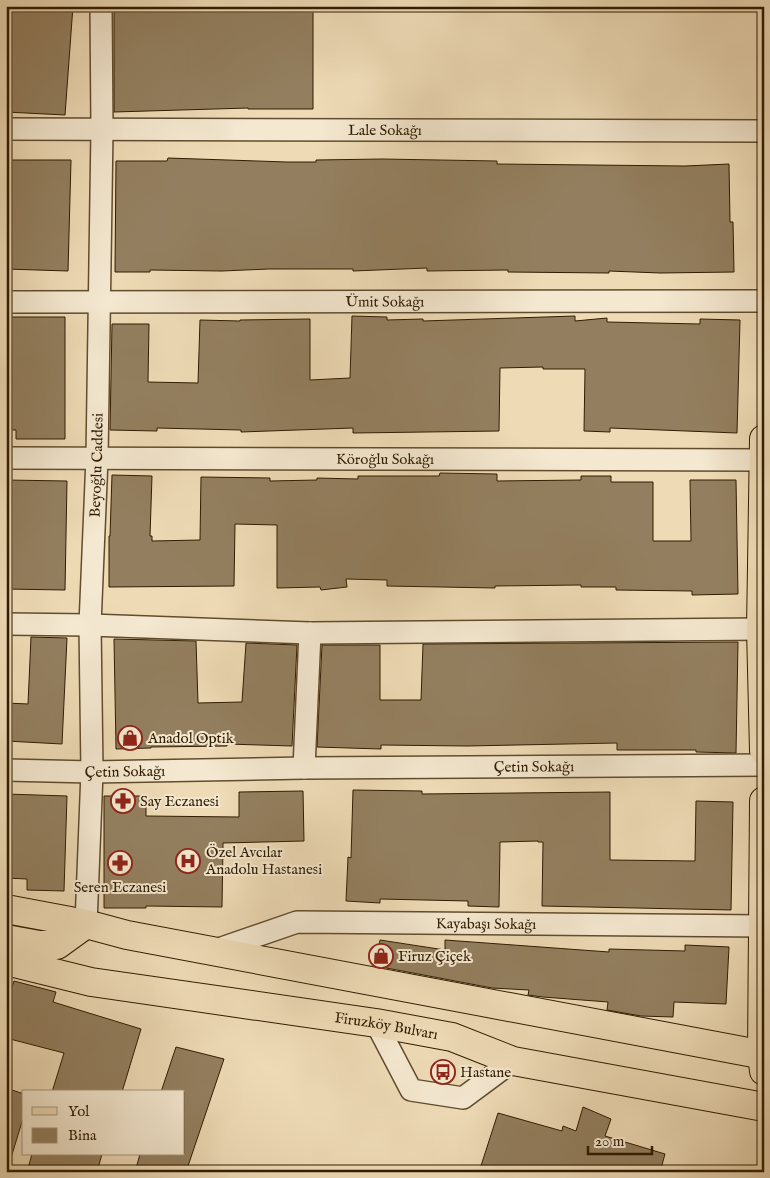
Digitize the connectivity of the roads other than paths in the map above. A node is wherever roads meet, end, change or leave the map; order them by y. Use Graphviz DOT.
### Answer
graph roads {
  1 [pos="101,6"];
  2 [pos="6,129"];
  3 [pos="102,130"];
  4 [pos="764,131"];
  5 [pos="764,301"];
  6 [pos="6,302"];
  7 [pos="98,302"];
  8 [pos="764,439"];
  9 [pos="6,458"];
  10 [pos="97,458"];
  11 [pos="764,460"];
  12 [pos="6,624"];
  13 [pos="90,624"];
  14 [pos="761,629"];
  15 [pos="310,633"];
  16 [pos="764,751"];
  17 [pos="764,764"];
  18 [pos="304,768"];
  19 [pos="6,770"];
  20 [pos="92,772"];
  21 [pos="764,801"];
  22 [pos="6,909"];
  23 [pos="86,924"];
  24 [pos="763,926"];
  25 [pos="6,940"];
  26 [pos="213,951"];
  27 [pos="6,961"];
  28 [pos="376,1022"];
  29 [pos="763,1060"];
  30 [pos="525,1063"];
  31 [pos="764,1088"];
  32 [pos="764,1107"];
  1 -- 3 [label="street, Beyoğlu Caddesi"];
  2 -- 3 [label="street, Lale Sokağı"];
  3 -- 4 [label="street, Lale Sokağı"];
  3 -- 7 [label="street, Beyoğlu Caddesi"];
  5 -- 7 [label="street, Ümit Sokağı"];
  6 -- 7 [label="street, Ümit Sokağı"];
  7 -- 10 [label="street, Beyoğlu Caddesi"];
  8 -- 11 [label="main road"];
  9 -- 10 [label="street, Köroğlu Sokağı"];
  10 -- 11 [label="street, Köroğlu Sokağı"];
  10 -- 13 [label="street, Beyoğlu Caddesi"];
  11 -- 14 [label="main road"];
  12 -- 13 [label="street"];
  13 -- 15 [label="street"];
  13 -- 20 [label="street, Beyoğlu Caddesi"];
  14 -- 15 [label="street"];
  14 -- 16 [label="main road"];
  15 -- 18 [label="street"];
  17 -- 18 [label="street, Çetin Sokağı"];
  18 -- 20 [label="street, Çetin Sokağı"];
  19 -- 20 [label="street, Çetin Sokağı"];
  20 -- 23 [label="street, Beyoğlu Caddesi"];
  21 -- 24 [label="main road"];
  22 -- 23 [label="main road"];
  23 -- 25 [label="main road"];
  23 -- 26 [label="main road"];
  24 -- 26 [label="street, Kayabaşı Sokağı"];
  24 -- 29 [label="main road"];
  26 -- 29 [label="main road"];
  27 -- 28 [label="main road, Firuzköy Bulvarı"];
  28 -- 30 [label="main road, Firuzköy Bulvarı"];
  28 -- 30 [label="street"];
  30 -- 31 [label="main road"];
  30 -- 32 [label="main road, Firuzköy Bulvarı"];
}
